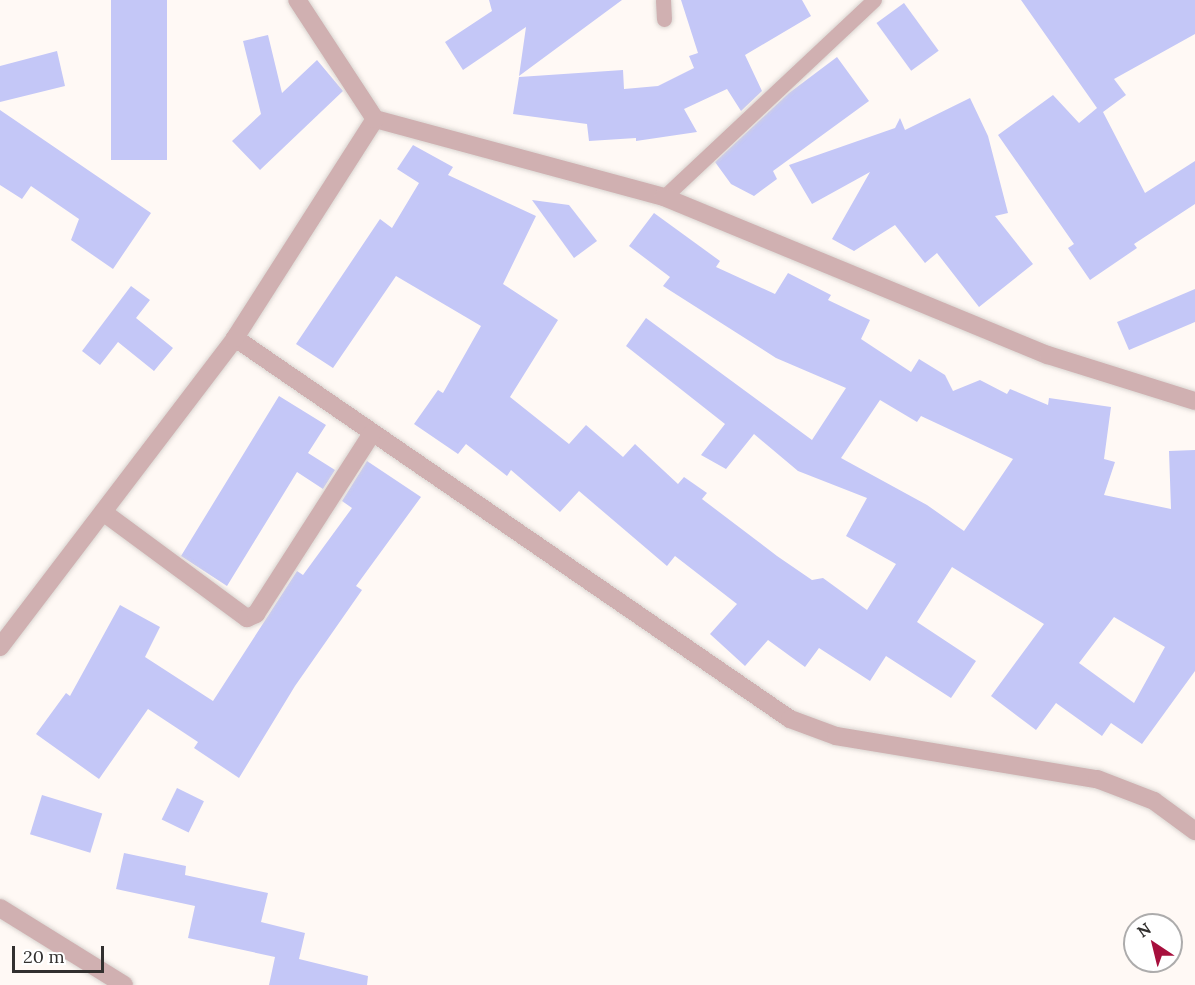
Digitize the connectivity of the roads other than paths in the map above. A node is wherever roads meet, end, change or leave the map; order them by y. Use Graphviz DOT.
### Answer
graph roads {
  1 [pos="297,0"];
  2 [pos="663,0"];
  3 [pos="874,0"];
  4 [pos="664,19"];
  5 [pos="375,119"];
  6 [pos="664,197"];
  7 [pos="235,338"];
  8 [pos="1195,401"];
  9 [pos="372,433"];
  10 [pos="103,512"];
  11 [pos="0,647"];
  12 [pos="1195,831"];
  13 [pos="0,908"];
  14 [pos="124,985"];
  1 -- 5 [label="street"];
  2 -- 4 [label="lane"];
  3 -- 6 [label="lane"];
  5 -- 6 [label="street"];
  5 -- 7 [label="street"];
  6 -- 8 [label="street"];
  7 -- 9 [label="street"];
  7 -- 10 [label="street"];
  9 -- 10 [label="street"];
  9 -- 12 [label="street"];
  10 -- 11 [label="street"];
  13 -- 14 [label="street"];
}
